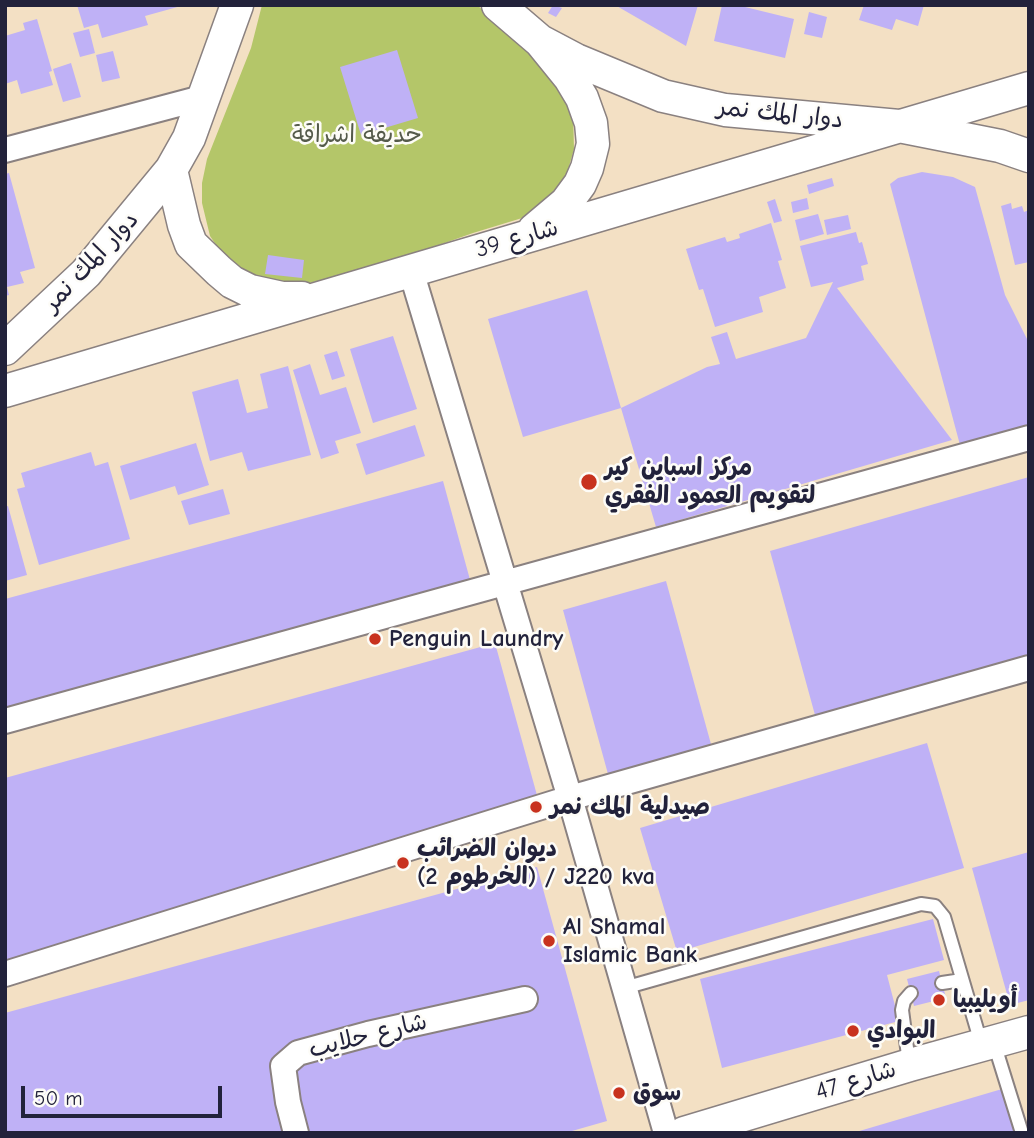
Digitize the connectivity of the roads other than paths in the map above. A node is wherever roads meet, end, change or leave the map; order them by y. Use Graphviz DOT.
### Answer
graph roads {
  1 [pos="237,5"];
  2 [pos="498,5"];
  3 [pos="540,41"];
  4 [pos="1029,88"];
  5 [pos="205,97"];
  6 [pos="899,126"];
  7 [pos="5,150"];
  8 [pos="1029,156"];
  9 [pos="171,170"];
  10 [pos="525,237"];
  11 [pos="411,271"];
  12 [pos="319,298"];
  13 [pos="5,349"];
  14 [pos="5,391"];
  15 [pos="1029,438"];
  16 [pos="507,583"];
  17 [pos="1029,668"];
  18 [pos="5,722"];
  19 [pos="570,798"];
  20 [pos="5,974"];
  21 [pos="962,980"];
  22 [pos="942,983"];
  23 [pos="624,988"];
  24 [pos="911,993"];
  25 [pos="525,999"];
  26 [pos="1029,1032"];
  27 [pos="988,1044"];
  28 [pos="910,1065"];
  29 [pos="296,1133"];
  30 [pos="666,1133"];
  31 [pos="684,1133"];
  32 [pos="1023,1133"];
  1 -- 5 [label="street, دوار المك نمر"];
  2 -- 3 [label="street"];
  3 -- 6 [label="street, دوار المك نمر"];
  3 -- 10 [label="street"];
  4 -- 6 [label="street, شارع 39"];
  5 -- 7 [label="street"];
  5 -- 9 [label="street, دوار المك نمر"];
  6 -- 8 [label="street, دوار المك نمر"];
  6 -- 10 [label="street, شارع 39"];
  9 -- 12 [label="street"];
  9 -- 13 [label="street, دوار المك نمر"];
  10 -- 11 [label="street, شارع 39"];
  11 -- 12 [label="street, شارع 39"];
  11 -- 16 [label="street"];
  12 -- 14 [label="street, شارع 39"];
  15 -- 16 [label="street"];
  16 -- 18 [label="street"];
  16 -- 19 [label="street"];
  17 -- 19 [label="street"];
  19 -- 20 [label="street"];
  19 -- 23 [label="street"];
  21 -- 22 [label="lane"];
  21 -- 23 [label="lane"];
  21 -- 27 [label="lane"];
  23 -- 30 [label="street"];
  24 -- 28 [label="lane"];
  25 -- 29 [label="street, شارع حلايب"];
  26 -- 27 [label="street, شارع 47"];
  27 -- 28 [label="street, شارع 47"];
  27 -- 32 [label="lane"];
  28 -- 31 [label="street, شارع 47"];
}
